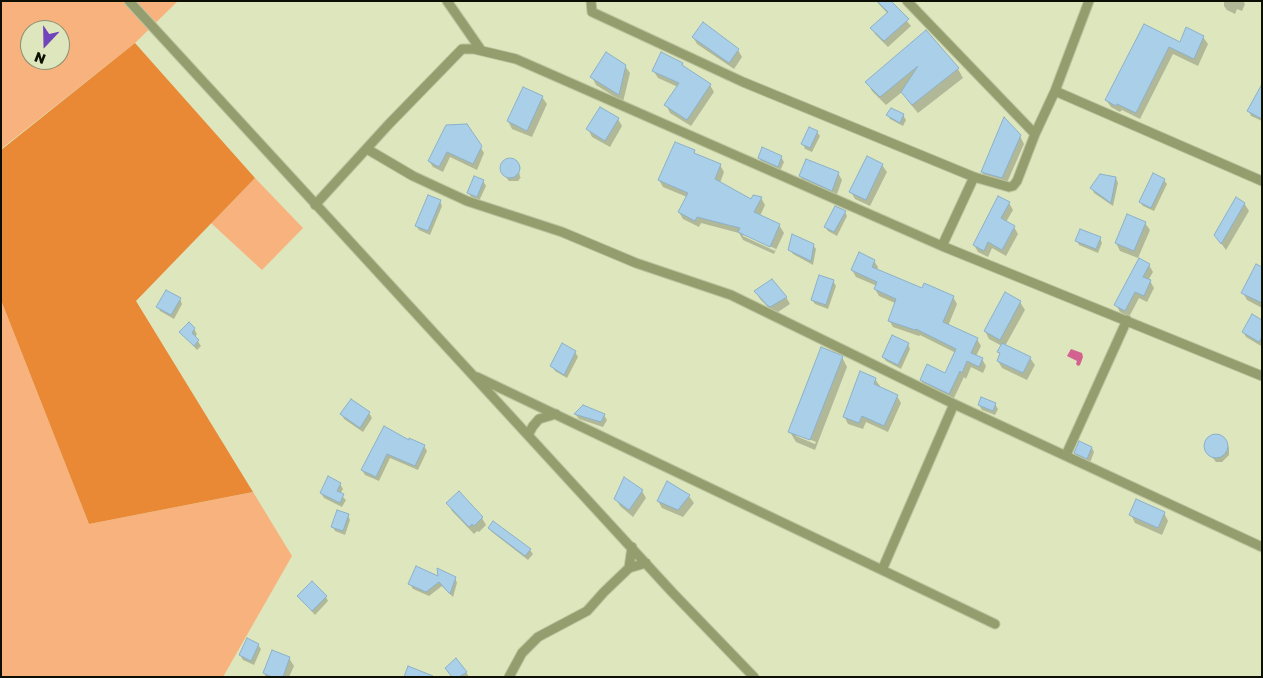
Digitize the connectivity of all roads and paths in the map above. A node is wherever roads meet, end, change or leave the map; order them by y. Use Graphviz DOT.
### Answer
graph roads {
  1 [pos="129,1"];
  2 [pos="447,1"];
  3 [pos="591,1"];
  4 [pos="907,1"];
  5 [pos="1089,1"];
  6 [pos="481,50"];
  7 [pos="1055,91"];
  8 [pos="1035,134"];
  9 [pos="366,149"];
  10 [pos="974,177"];
  11 [pos="1262,181"];
  12 [pos="316,205"];
  13 [pos="942,246"];
  14 [pos="1127,320"];
  15 [pos="472,375"];
  16 [pos="1262,376"];
  17 [pos="954,404"];
  18 [pos="556,414"];
  19 [pos="528,435"];
  20 [pos="1066,456"];
  21 [pos="632,547"];
  22 [pos="1262,547"];
  23 [pos="646,563"];
  24 [pos="629,568"];
  25 [pos="882,570"];
  26 [pos="995,624"];
  27 [pos="509,677"];
  28 [pos="754,677"];
  1 -- 12 [label="street"];
  2 -- 6 [label="street"];
  3 -- 10 [label="street"];
  4 -- 8 [label="street"];
  5 -- 7 [label="street"];
  6 -- 9 [label="street"];
  6 -- 13 [label="street"];
  7 -- 8 [label="street"];
  7 -- 11 [label="street"];
  8 -- 10 [label="street"];
  9 -- 12 [label="street"];
  9 -- 17 [label="street"];
  10 -- 13 [label="street"];
  12 -- 15 [label="street"];
  13 -- 14 [label="street"];
  14 -- 16 [label="street"];
  14 -- 20 [label="street"];
  15 -- 18 [label="street"];
  15 -- 19 [label="street"];
  17 -- 20 [label="street"];
  17 -- 25 [label="street"];
  18 -- 19 [label="street"];
  18 -- 25 [label="street"];
  19 -- 21 [label="street"];
  20 -- 22 [label="street"];
  21 -- 23 [label="street"];
  21 -- 24 [label="street"];
  23 -- 24 [label="street"];
  23 -- 28 [label="street"];
  24 -- 27 [label="street"];
  25 -- 26 [label="street"];
}
